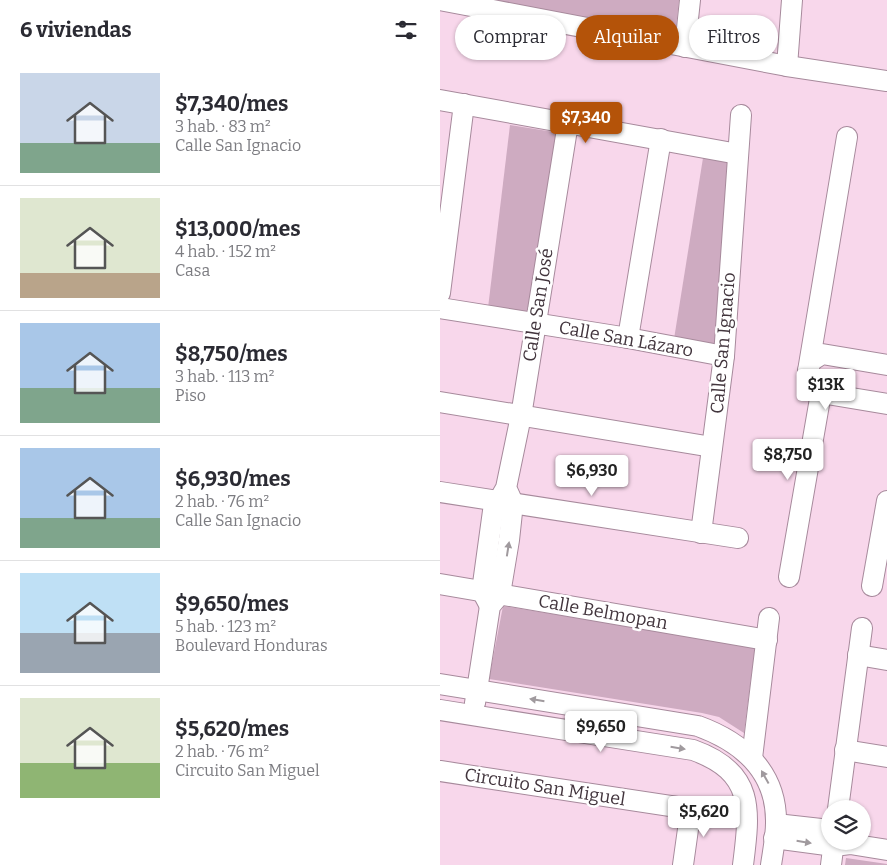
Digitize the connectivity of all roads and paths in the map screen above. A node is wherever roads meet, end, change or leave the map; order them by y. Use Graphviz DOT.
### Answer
graph roads {
  1 [pos="440,0"];
  2 [pos="690,0"];
  3 [pos="792,0"];
  4 [pos="686,47"];
  5 [pos="787,66"];
  6 [pos="887,80"];
  7 [pos="440,100"];
  8 [pos="464,104"];
  9 [pos="741,115"];
  10 [pos="568,123"];
  11 [pos="847,137"];
  12 [pos="661,139"];
  13 [pos="738,154"];
  14 [pos="440,293"];
  15 [pos="440,308"];
  16 [pos="535,323"];
  17 [pos="628,338"];
  18 [pos="724,356"];
  19 [pos="887,365"];
  20 [pos="808,371"];
  21 [pos="821,393"];
  22 [pos="440,402"];
  23 [pos="887,404"];
  24 [pos="521,416"];
  25 [pos="712,447"];
  26 [pos="440,492"];
  27 [pos="506,497"];
  28 [pos="887,502"];
  29 [pos="701,533"];
  30 [pos="738,538"];
  31 [pos="789,576"];
  32 [pos="440,584"];
  33 [pos="872,586"];
  34 [pos="491,597"];
  35 [pos="770,618"];
  36 [pos="862,628"];
  37 [pos="767,640"];
  38 [pos="858,655"];
  39 [pos="887,660"];
  40 [pos="440,684"];
  41 [pos="478,690"];
  42 [pos="440,710"];
  43 [pos="473,715"];
  44 [pos="845,750"];
  45 [pos="887,757"];
  46 [pos="752,758"];
  47 [pos="440,771"];
  48 [pos="839,800"];
  49 [pos="775,831"];
  50 [pos="821,841"];
  51 [pos="871,848"];
  52 [pos="887,850"];
  53 [pos="683,865"];
  54 [pos="743,865"];
  55 [pos="771,865"];
  1 -- 4 [label="street"];
  2 -- 4 [label="street"];
  3 -- 5 [label="street"];
  4 -- 5 [label="street"];
  5 -- 6 [label="street"];
  7 -- 8 [label="street"];
  8 -- 10 [label="street"];
  8 -- 14 [label="street"];
  9 -- 13 [label="street, Calle San Ignacio"];
  10 -- 12 [label="street"];
  10 -- 16 [label="street, Calle San José"];
  11 -- 20 [label="street"];
  12 -- 13 [label="street"];
  12 -- 17 [label="street"];
  13 -- 18 [label="street, Calle San Ignacio"];
  15 -- 16 [label="street, Calle San Lázaro"];
  16 -- 17 [label="street, Calle San Lázaro"];
  16 -- 24 [label="street, Calle San José"];
  17 -- 18 [label="street, Calle San Lázaro"];
  18 -- 25 [label="street, Calle San Ignacio"];
  19 -- 20 [label="street"];
  20 -- 21 [label="street"];
  21 -- 23 [label="street"];
  21 -- 31 [label="street"];
  22 -- 24 [label="street"];
  24 -- 25 [label="street"];
  24 -- 27 [label="street, Calle San José"];
  25 -- 29 [label="street, Calle San Ignacio"];
  26 -- 27 [label="street"];
  27 -- 29 [label="street"];
  27 -- 34 [label="street, Calle San José"];
  28 -- 33 [label="street"];
  29 -- 30 [label="street"];
  32 -- 34 [label="street, Calle Belmopan"];
  34 -- 37 [label="street, Calle Belmopan"];
  34 -- 41 [label="street, Calle San José"];
  35 -- 37 [label="street"];
  36 -- 38 [label="street"];
  37 -- 46 [label="street"];
  38 -- 39 [label="street"];
  38 -- 44 [label="street"];
  40 -- 41 [label="street"];
  41 -- 43 [label="street, Calle San José"];
  46 -- 41 [label="street, one-way"];
  42 -- 43 [label="street"];
  43 -- 54 [label="street, one-way"];
  44 -- 45 [label="street"];
  44 -- 48 [label="street"];
  49 -- 46 [label="street, one-way"];
  47 -- 53 [label="street, Circuito San Miguel"];
  49 -- 50 [label="street"];
  49 -- 55 [label="street"];
  51 -- 52 [label="street"];
}
